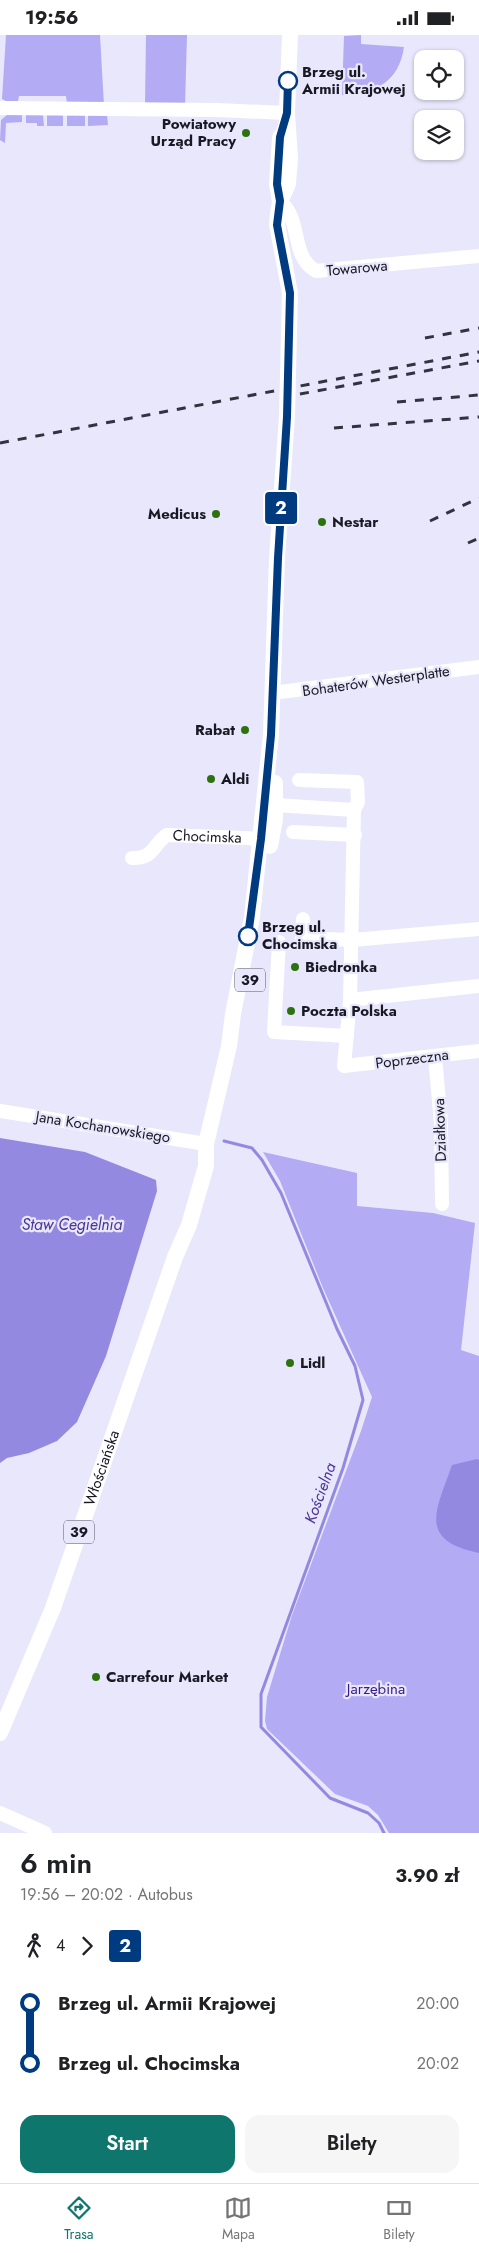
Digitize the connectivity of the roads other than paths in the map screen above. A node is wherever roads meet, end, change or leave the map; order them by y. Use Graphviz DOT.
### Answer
graph roads {
  1 [pos="290,35"];
  2 [pos="0,109"];
  3 [pos="287,113"];
  4 [pos="280,201"];
  5 [pos="479,256"];
  6 [pos="479,667"];
  7 [pos="272,693"];
  8 [pos="271,735"];
  9 [pos="299,780"];
  10 [pos="275,805"];
  11 [pos="354,810"];
  12 [pos="293,832"];
  13 [pos="355,835"];
  14 [pos="266,839"];
  15 [pos="132,858"];
  16 [pos="304,919"];
  17 [pos="479,929"];
  18 [pos="352,940"];
  19 [pos="279,942"];
  20 [pos="479,986"];
  21 [pos="350,1000"];
  22 [pos="347,1036"];
  23 [pos="229,1046"];
  24 [pos="479,1051"];
  25 [pos="435,1056"];
  26 [pos="0,1111"];
  27 [pos="206,1144"];
  28 [pos="442,1204"];
  29 [pos="0,1733"];
  30 [pos="0,1813"];
  31 [pos="45,1833"];
  1 -- 3 [label="main road, 39"];
  2 -- 3 [label="street"];
  3 -- 4 [label="main road, 39"];
  4 -- 5 [label="street, Towarowa"];
  4 -- 7 [label="main road, Chocimska / 39"];
  6 -- 7 [label="street, Bohaterów Westerplatte"];
  7 -- 8 [label="main road, Chocimska / 39"];
  8 -- 10 [label="main road, Chocimska / 39"];
  8 -- 14 [label="main road, Chocimska / 39"];
  9 -- 11 [label="street"];
  10 -- 11 [label="street"];
  10 -- 14 [label="main road, Chocimska / 39"];
  11 -- 13 [label="street"];
  12 -- 13 [label="street"];
  13 -- 18 [label="street"];
  14 -- 15 [label="street, Chocimska"];
  14 -- 23 [label="main road, Chocimska / 39"];
  16 -- 18 [label="street"];
  17 -- 18 [label="street"];
  18 -- 21 [label="street"];
  19 -- 22 [label="street"];
  20 -- 21 [label="street"];
  21 -- 22 [label="street"];
  22 -- 25 [label="street, Poprzeczna"];
  23 -- 27 [label="main road, Włościańska / 39"];
  24 -- 25 [label="street, Poprzeczna"];
  25 -- 28 [label="street, Działkowa"];
  26 -- 27 [label="street, Jana Kochanowskiego"];
  27 -- 29 [label="main road, Włościańska / 39"];
  30 -- 31 [label="street"];
}
